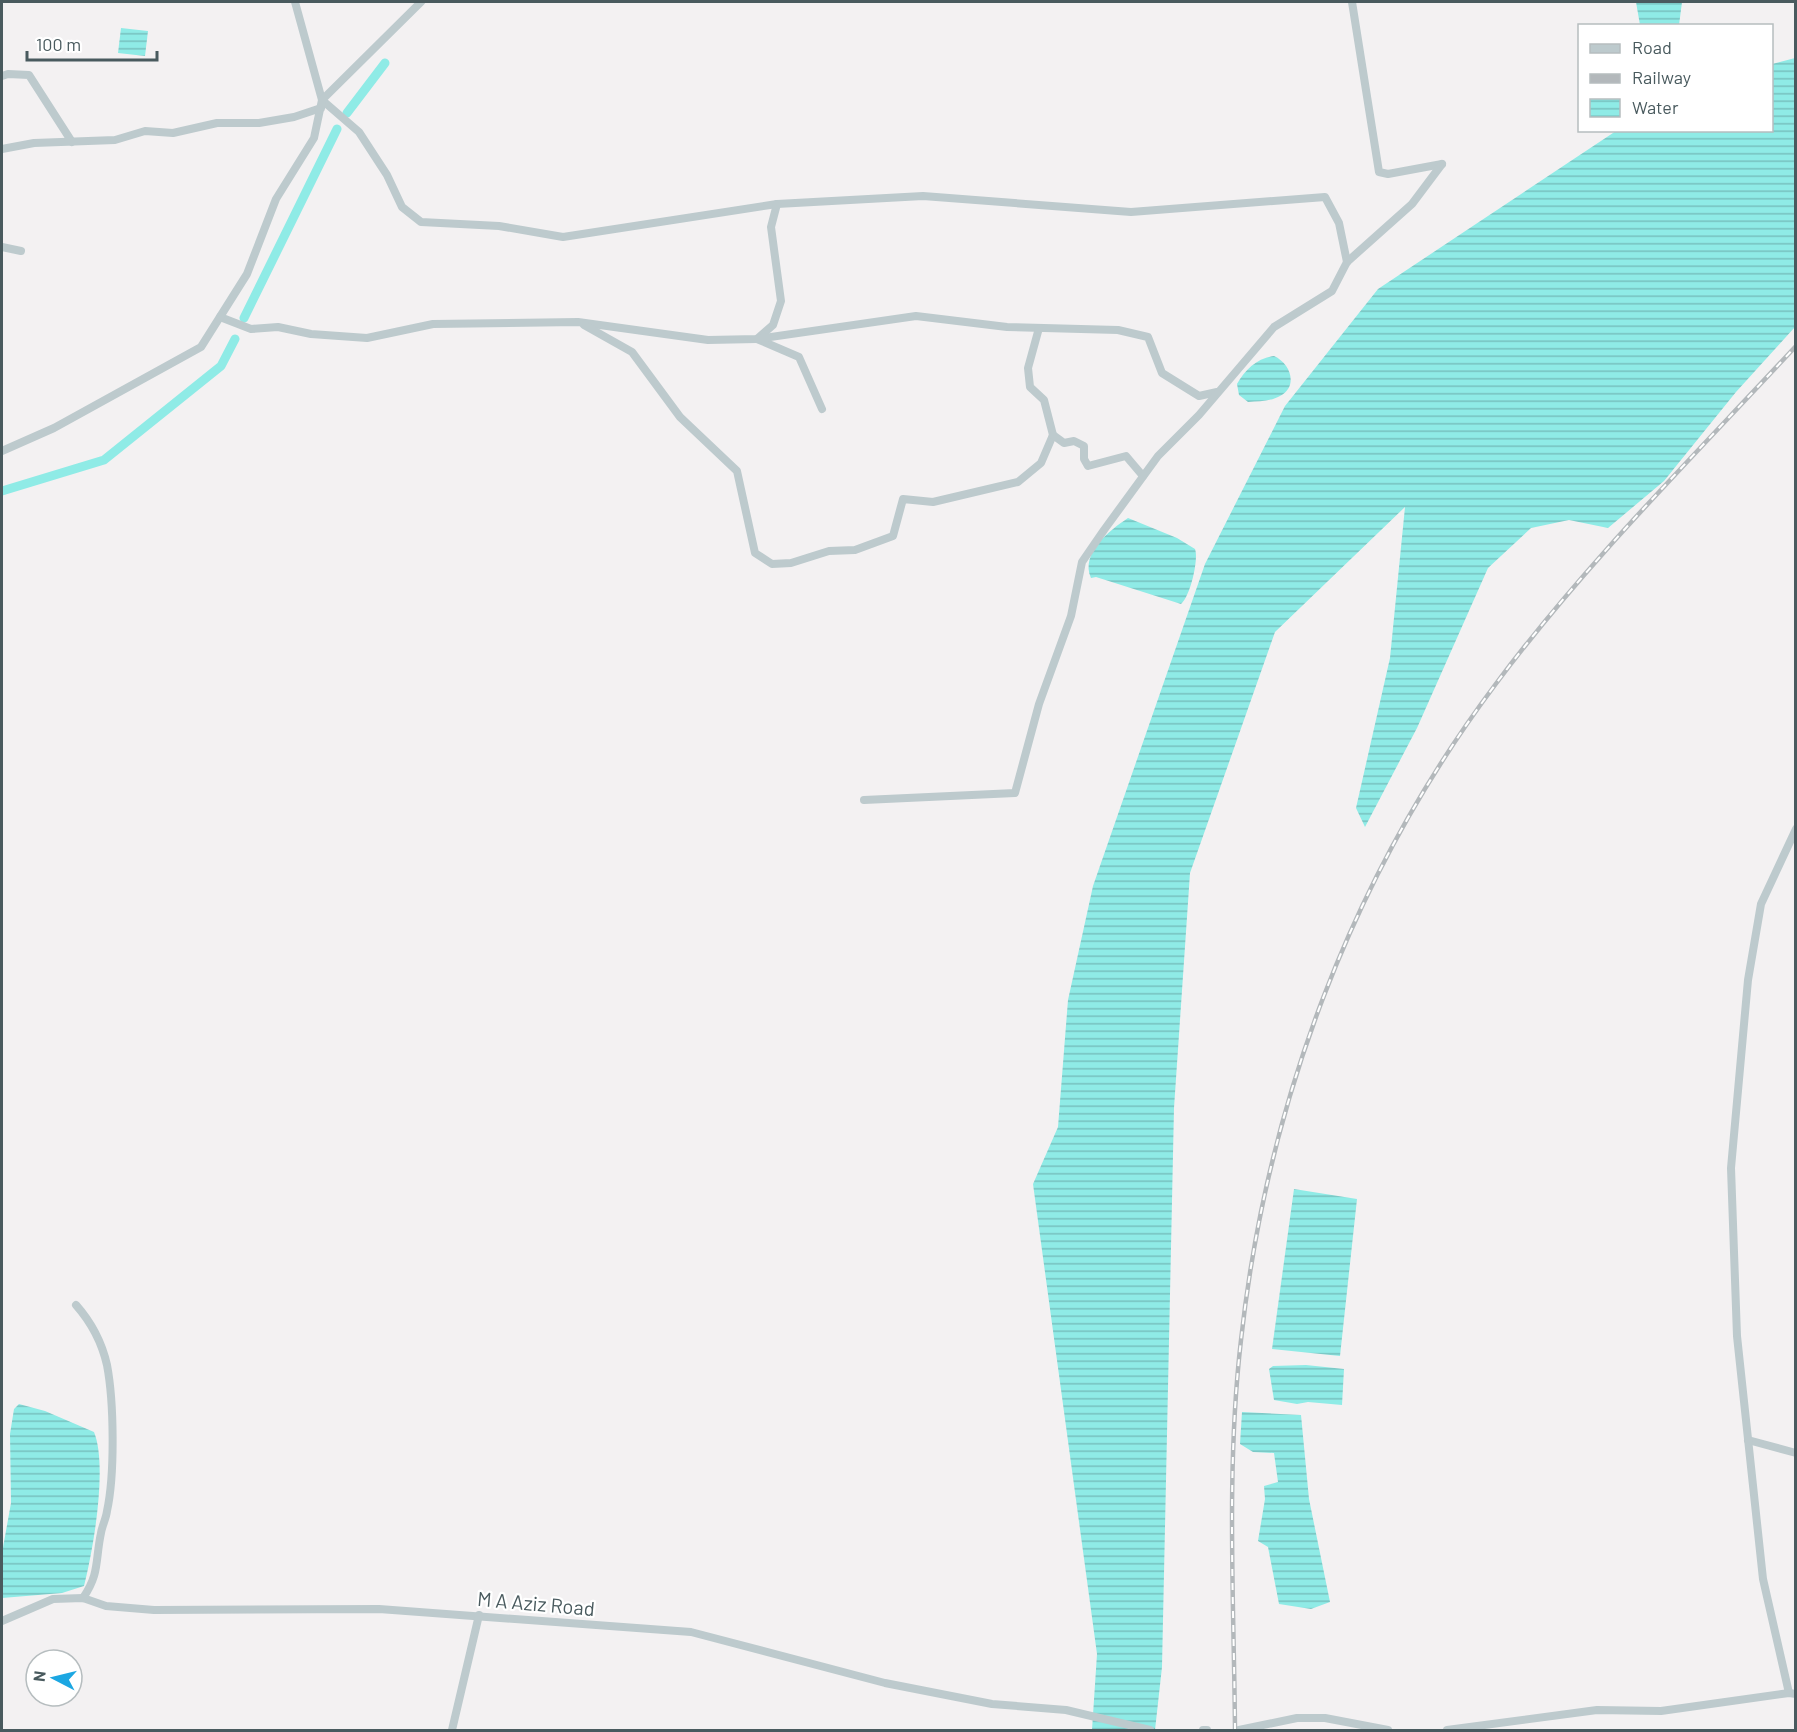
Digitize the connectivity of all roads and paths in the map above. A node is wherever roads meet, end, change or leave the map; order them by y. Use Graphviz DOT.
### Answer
graph roads {
  1 [pos="295,2"];
  2 [pos="421,2"];
  3 [pos="1352,2"];
  4 [pos="2,76"];
  5 [pos="322,104"];
  6 [pos="72,142"];
  7 [pos="2,149"];
  8 [pos="777,204"];
  9 [pos="2,247"];
  10 [pos="21,251"];
  11 [pos="1347,262"];
  12 [pos="220,317"];
  13 [pos="578,322"];
  14 [pos="1039,328"];
  15 [pos="757,339"];
  16 [pos="1217,392"];
  17 [pos="822,409"];
  18 [pos="1053,435"];
  19 [pos="2,451"];
  20 [pos="1143,476"];
  21 [pos="864,800"];
  22 [pos="1796,829"];
  23 [pos="76,1305"];
  24 [pos="1748,1440"];
  25 [pos="1796,1453"];
  26 [pos="83,1598"];
  27 [pos="479,1615"];
  28 [pos="2,1621"];
  29 [pos="1792,1694"];
  30 [pos="452,1731"];
  31 [pos="1150,1731"];
  32 [pos="1239,1731"];
  33 [pos="1388,1731"];
  34 [pos="1447,1731"];
  1 -- 5 [label="street"];
  2 -- 5 [label="street"];
  3 -- 11 [label="street"];
  4 -- 6 [label="street"];
  5 -- 6 [label="street"];
  5 -- 8 [label="street"];
  5 -- 12 [label="street"];
  6 -- 7 [label="street"];
  8 -- 11 [label="street"];
  8 -- 15 [label="street"];
  9 -- 10 [label="street"];
  11 -- 16 [label="street"];
  12 -- 13 [label="street"];
  12 -- 19 [label="street"];
  13 -- 15 [label="street"];
  13 -- 18 [label="street"];
  14 -- 15 [label="street"];
  14 -- 16 [label="street"];
  14 -- 18 [label="street"];
  15 -- 17 [label="street"];
  16 -- 20 [label="street"];
  18 -- 20 [label="street"];
  20 -- 21 [label="street"];
  22 -- 24 [label="street"];
  23 -- 26 [label="street"];
  24 -- 25 [label="street"];
  24 -- 29 [label="street"];
  26 -- 27 [label="street, M A Aziz Road"];
  26 -- 28 [label="street, M A Aziz Road"];
  27 -- 30 [label="street"];
  27 -- 31 [label="street, M A Aziz Road"];
  29 -- 34 [label="street"];
  32 -- 33 [label="street"];
}
